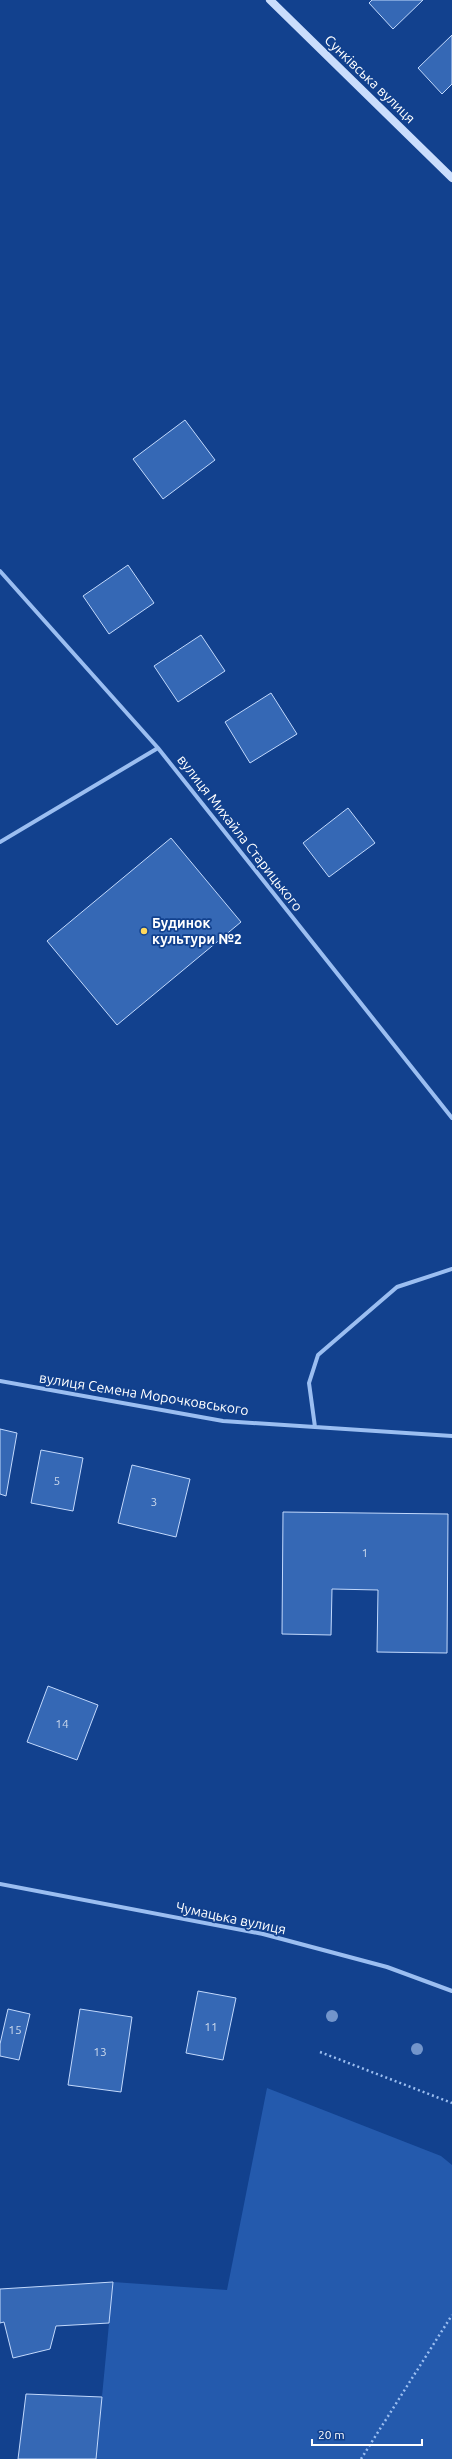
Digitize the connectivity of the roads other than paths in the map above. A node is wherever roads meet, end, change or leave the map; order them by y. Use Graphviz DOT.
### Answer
graph roads {
  1 [pos="270,0"];
  2 [pos="452,178"];
  3 [pos="0,571"];
  4 [pos="158,748"];
  5 [pos="0,842"];
  6 [pos="452,1118"];
  7 [pos="452,1269"];
  8 [pos="0,1381"];
  9 [pos="315,1427"];
  10 [pos="452,1436"];
  11 [pos="0,1884"];
  12 [pos="452,1991"];
  1 -- 2 [label="street, Сунківська вулиця"];
  3 -- 4 [label="street, вулиця Михайла Старицького"];
  4 -- 5 [label="street"];
  4 -- 6 [label="street, вулиця Михайла Старицького"];
  7 -- 9 [label="street"];
  8 -- 9 [label="street, вулиця Семена Морочковського"];
  9 -- 10 [label="street, вулиця Семена Морочковського"];
  11 -- 12 [label="street, Чумацька вулиця"];
}
